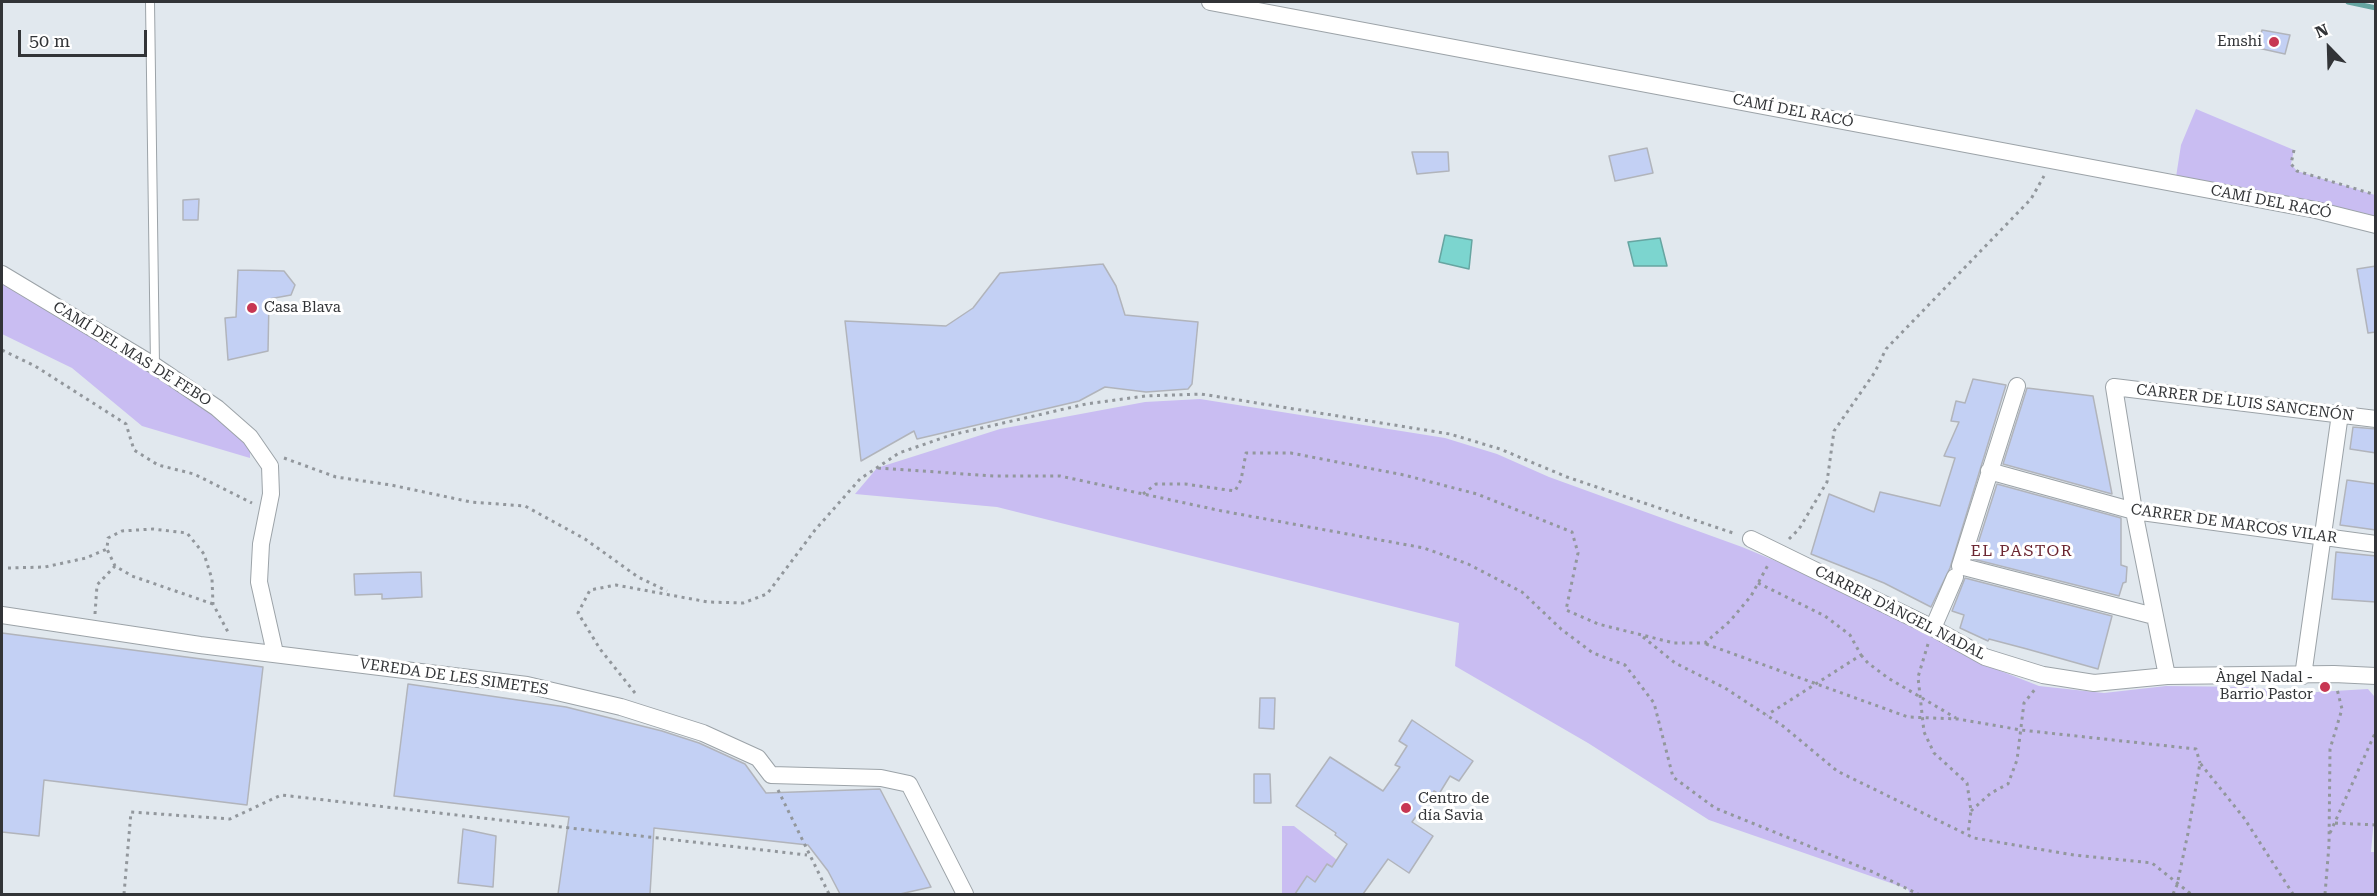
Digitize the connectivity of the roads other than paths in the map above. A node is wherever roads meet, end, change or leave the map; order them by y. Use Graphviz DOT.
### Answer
graph roads {
  1 [pos="150,2"];
  2 [pos="1210,2"];
  3 [pos="2376,225"];
  4 [pos="2,274"];
  5 [pos="155,366"];
  6 [pos="2017,386"];
  7 [pos="2340,414"];
  8 [pos="2376,419"];
  9 [pos="1989,471"];
  10 [pos="2134,511"];
  11 [pos="2323,537"];
  12 [pos="1751,539"];
  13 [pos="2376,544"];
  14 [pos="1957,572"];
  15 [pos="2,615"];
  16 [pos="2154,616"];
  17 [pos="1933,627"];
  18 [pos="275,653"];
  19 [pos="2167,676"];
  20 [pos="2303,676"];
  21 [pos="2376,676"];
  22 [pos="965,894"];
  1 -- 5 [label="lane"];
  2 -- 3 [label="street, CAMÍ DEL RACÓ"];
  4 -- 5 [label="street, CAMÍ DEL MAS DE FEBO"];
  5 -- 18 [label="street, CAMÍ DEL MAS DE FEBO"];
  6 -- 9 [label="street"];
  7 -- 8 [label="street, CARRER DE LUIS SANCENÓN"];
  7 -- 10 [label="street, CARRER DE LUIS SANCENÓN"];
  7 -- 11 [label="street"];
  9 -- 10 [label="street, CARRER DE MARCOS VILAR"];
  9 -- 14 [label="street"];
  10 -- 11 [label="street, CARRER DE MARCOS VILAR"];
  10 -- 16 [label="street"];
  11 -- 13 [label="street, CARRER DE MARCOS VILAR"];
  11 -- 20 [label="street"];
  12 -- 17 [label="street, CARRER D'ÀNGEL NADAL"];
  14 -- 16 [label="street"];
  14 -- 17 [label="street"];
  15 -- 18 [label="street, VEREDA DE LES SIMETES"];
  16 -- 19 [label="street"];
  17 -- 19 [label="street, CARRER D'ÀNGEL NADAL"];
  18 -- 22 [label="street, VEREDA DE LES SIMETES"];
  19 -- 20 [label="street, CARRER D'ÀNGEL NADAL"];
  20 -- 21 [label="street, CARRER D'ÀNGEL NADAL"];
}
